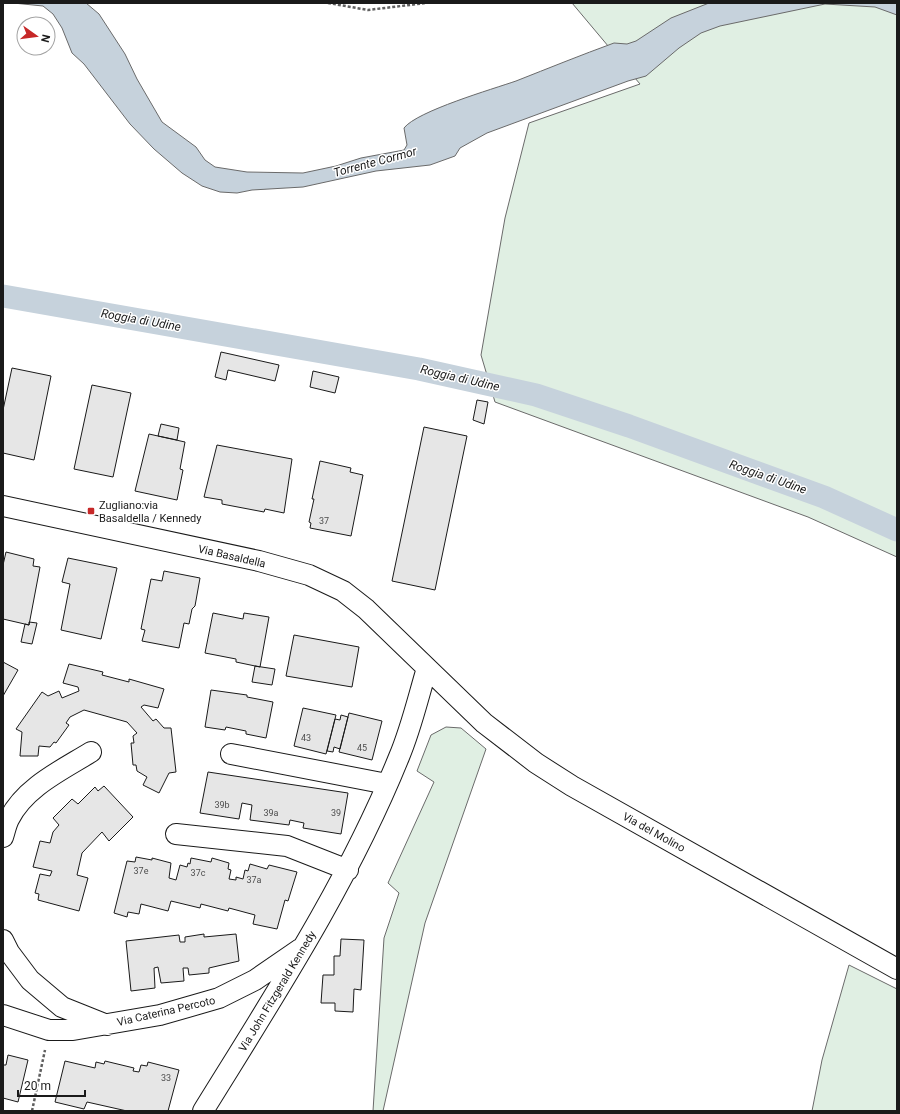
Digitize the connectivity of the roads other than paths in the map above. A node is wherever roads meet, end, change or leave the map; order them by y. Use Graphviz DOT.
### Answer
graph roads {
  1 [pos="3,506"];
  2 [pos="428,669"];
  3 [pos="91,752"];
  4 [pos="231,754"];
  5 [pos="387,784"];
  6 [pos="176,834"];
  7 [pos="3,837"];
  8 [pos="348,870"];
  9 [pos="3,940"];
  10 [pos="306,944"];
  11 [pos="897,969"];
  12 [pos="3,1015"];
  13 [pos="107,1025"];
  14 [pos="203,1111"];
  1 -- 2 [label="street, Via Basaldella"];
  2 -- 5 [label="street, Via John Fitzgerald Kennedy"];
  2 -- 11 [label="street, Via del Molino"];
  3 -- 7 [label="street"];
  4 -- 5 [label="street"];
  5 -- 8 [label="street, Via John Fitzgerald Kennedy"];
  6 -- 8 [label="street"];
  8 -- 10 [label="street, Via John Fitzgerald Kennedy"];
  9 -- 13 [label="street, Via Caterina Percoto"];
  10 -- 13 [label="street, Via Caterina Percoto"];
  10 -- 14 [label="street, Via John Fitzgerald Kennedy"];
  12 -- 13 [label="street, Via Caterina Percoto"];
}
